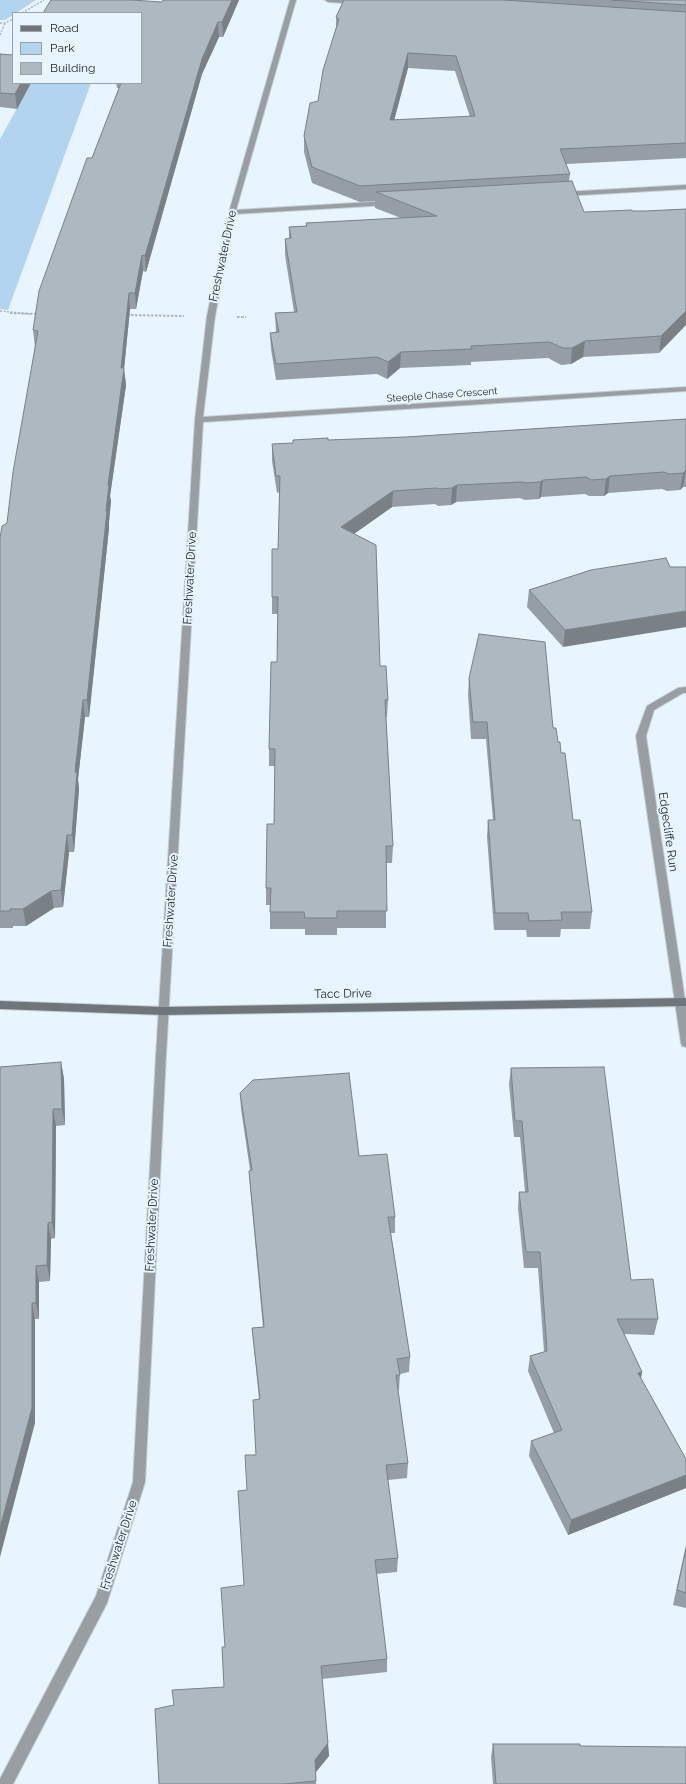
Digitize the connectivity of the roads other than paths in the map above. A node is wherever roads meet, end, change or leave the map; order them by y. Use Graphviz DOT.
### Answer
graph roads {
  1 [pos="293,0"];
  2 [pos="328,0"];
  3 [pos="361,2"];
  4 [pos="686,187"];
  5 [pos="552,194"];
  6 [pos="393,203"];
  7 [pos="232,212"];
  8 [pos="686,389"];
  9 [pos="200,420"];
  10 [pos="686,690"];
  11 [pos="683,1002"];
  12 [pos="0,1005"];
  13 [pos="164,1011"];
  14 [pos="686,1043"];
  15 [pos="5,1784"];
  1 -- 7 [label="street, Freshwater Drive"];
  2 -- 3 [label="street"];
  4 -- 5 [label="street"];
  6 -- 7 [label="street"];
  7 -- 9 [label="street, Freshwater Drive"];
  8 -- 9 [label="street, Steeple Chase Crescent"];
  9 -- 13 [label="street, Freshwater Drive"];
  10 -- 11 [label="street, Edgecliffe Run"];
  11 -- 13 [label="street, Tacc Drive"];
  11 -- 14 [label="street, Edgecliffe Run"];
  12 -- 13 [label="street, Tacc Drive"];
  13 -- 15 [label="street, Freshwater Drive"];
}
